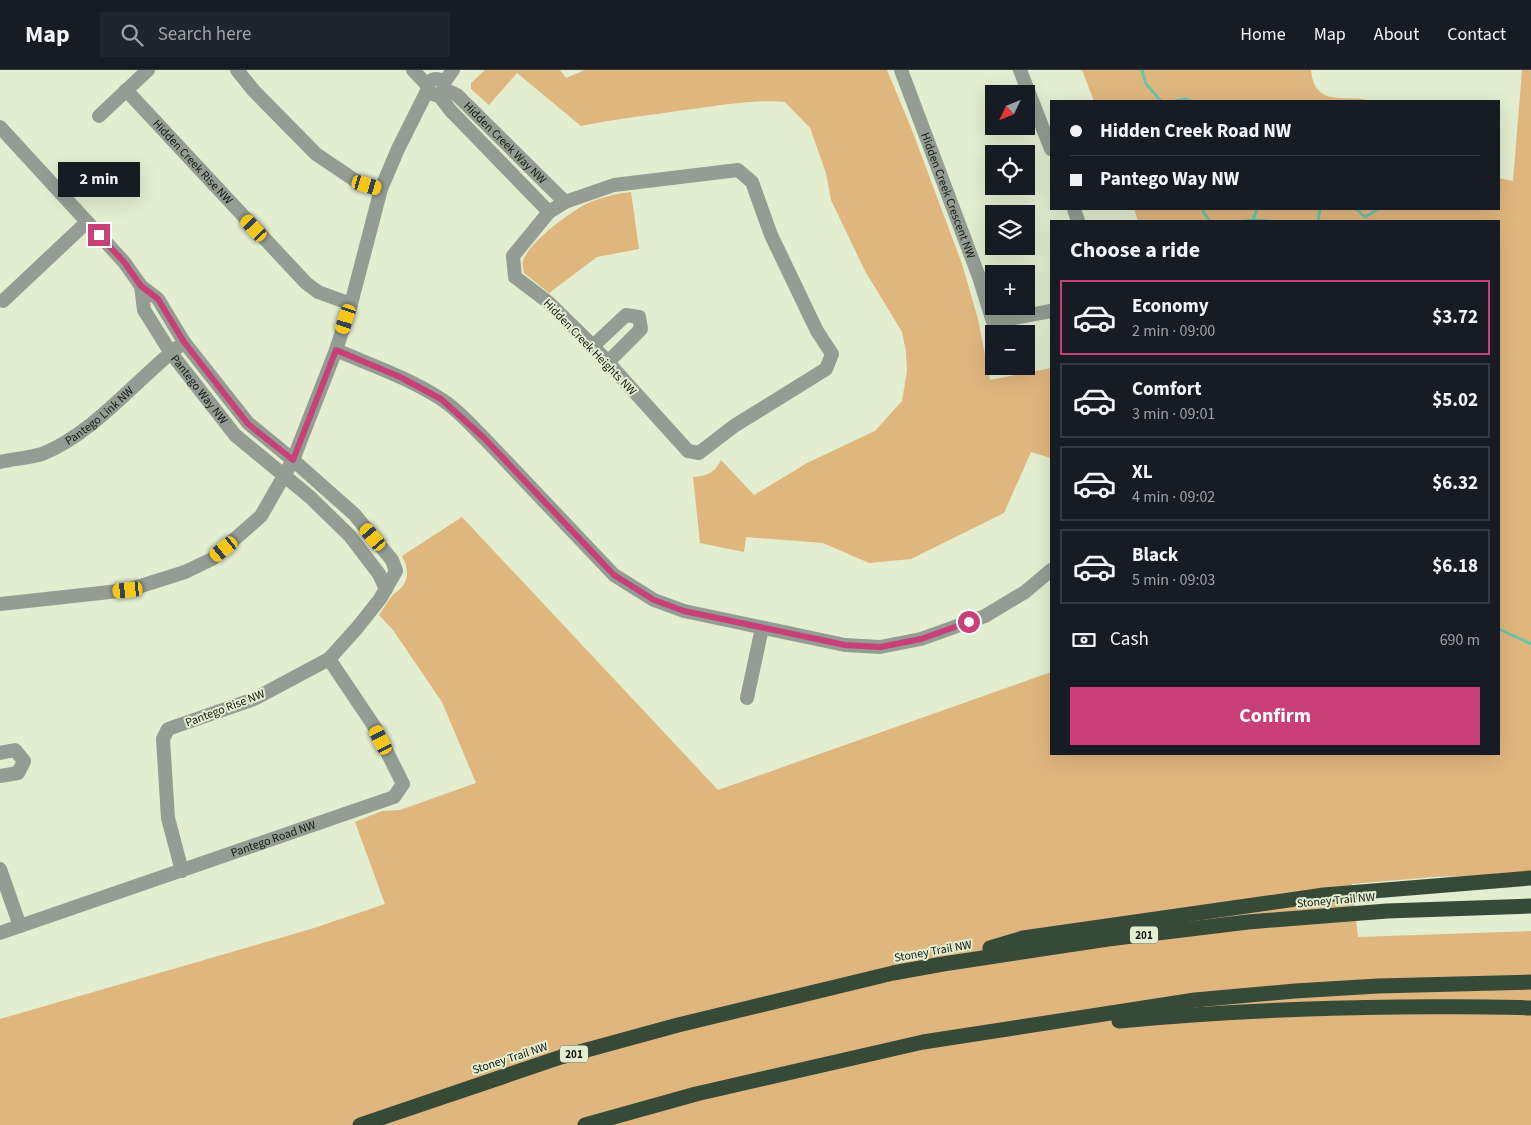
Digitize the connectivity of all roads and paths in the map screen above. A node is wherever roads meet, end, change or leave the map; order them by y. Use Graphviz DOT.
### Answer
graph roads {
  1 [pos="148,70"];
  2 [pos="237,70"];
  3 [pos="415,70"];
  4 [pos="451,70"];
  5 [pos="902,70"];
  6 [pos="1020,70"];
  7 [pos="436,87"];
  8 [pos="126,90"];
  9 [pos="99,116"];
  10 [pos="0,127"];
  11 [pos="1050,146"];
  12 [pos="381,189"];
  13 [pos="565,202"];
  14 [pos="549,212"];
  15 [pos="87,222"];
  16 [pos="141,286"];
  17 [pos="3,301"];
  18 [pos="351,304"];
  19 [pos="1050,311"];
  20 [pos="184,342"];
  21 [pos="593,346"];
  22 [pos="336,350"];
  23 [pos="171,353"];
  24 [pos="608,362"];
  25 [pos="293,460"];
  26 [pos="0,462"];
  27 [pos="285,476"];
  28 [pos="1050,571"];
  29 [pos="386,589"];
  30 [pos="0,604"];
  31 [pos="762,628"];
  32 [pos="329,659"];
  33 [pos="747,698"];
  34 [pos="0,753"];
  35 [pos="0,776"];
  36 [pos="0,869"];
  37 [pos="182,871"];
  38 [pos="1531,878"];
  39 [pos="1531,906"];
  40 [pos="20,926"];
  41 [pos="0,933"];
  42 [pos="943,964"];
  43 [pos="1531,982"];
  44 [pos="1531,1008"];
  45 [pos="938,1039"];
  46 [pos="360,1125"];
  47 [pos="585,1125"];
  1 -- 8 [label="street"];
  2 -- 12 [label="street"];
  3 -- 7 [label="street, Hidden Creek Way NW"];
  4 -- 7 [label="street"];
  5 -- 19 [label="street, Hidden Creek Crescent NW"];
  6 -- 11 [label="street"];
  7 -- 12 [label="street"];
  7 -- 13 [label="street, Hidden Creek Way NW"];
  7 -- 14 [label="street, Hidden Creek Way NW"];
  8 -- 9 [label="street"];
  8 -- 18 [label="street, Hidden Creek Rise NW"];
  10 -- 15 [label="street, Pantego Way NW"];
  12 -- 18 [label="street"];
  13 -- 14 [label="street, Hidden Creek Heights NW"];
  13 -- 24 [label="street, Hidden Creek Heights NW"];
  14 -- 21 [label="street, Hidden Creek Heights NW"];
  15 -- 16 [label="street, Pantego Way NW"];
  15 -- 17 [label="street"];
  16 -- 20 [label="street, Pantego Way NW"];
  16 -- 23 [label="street, Pantego Way NW"];
  18 -- 22 [label="street"];
  20 -- 23 [label="street, Pantego Link NW"];
  20 -- 25 [label="street, Pantego Way NW"];
  21 -- 24 [label="street, Hidden Creek Heights NW"];
  21 -- 24 [label="street"];
  22 -- 25 [label="street"];
  22 -- 31 [label="street"];
  23 -- 26 [label="street, Pantego Link NW"];
  23 -- 27 [label="street, Pantego Way NW"];
  25 -- 27 [label="street"];
  25 -- 29 [label="street, Pantego Rise NW"];
  27 -- 29 [label="street"];
  27 -- 30 [label="street"];
  28 -- 31 [label="street"];
  29 -- 32 [label="street, Pantego Rise NW"];
  31 -- 33 [label="street"];
  32 -- 37 [label="street, Pantego Rise NW"];
  32 -- 37 [label="street, Pantego Road NW"];
  34 -- 35 [label="street"];
  36 -- 40 [label="street"];
  37 -- 40 [label="street, Pantego Road NW"];
  38 -- 42 [label="highway"];
  39 -- 42 [label="highway, Stoney Trail NW / 201"];
  40 -- 41 [label="street, Pantego Road NW"];
  42 -- 46 [label="highway, Stoney Trail NW / 201"];
  43 -- 45 [label="highway"];
  44 -- 45 [label="highway"];
  45 -- 47 [label="highway"];
}
